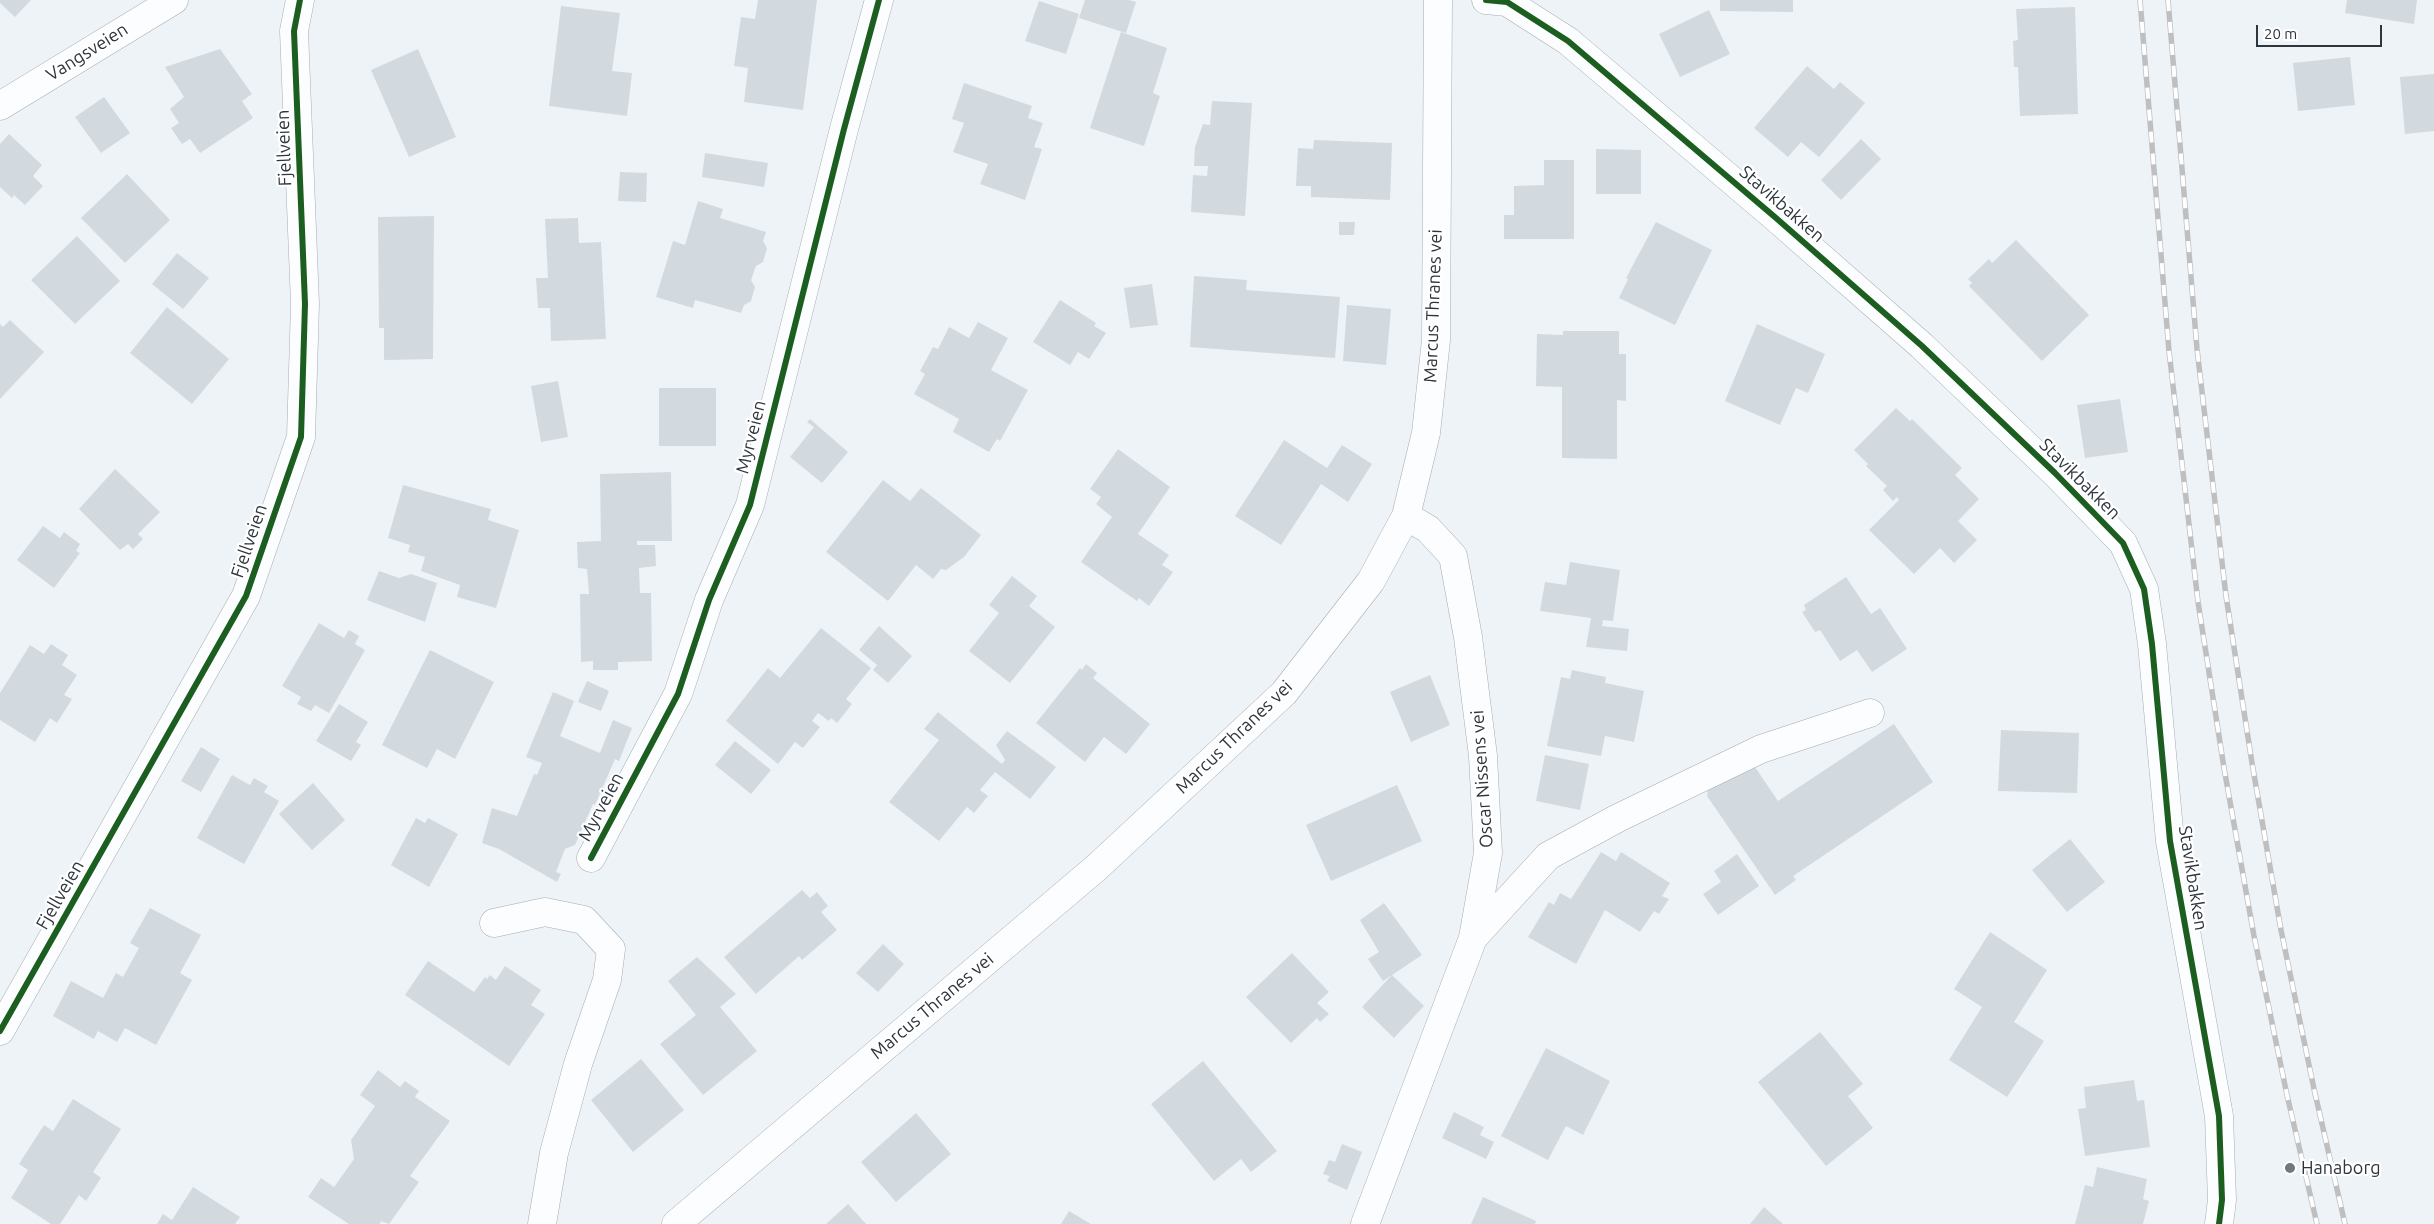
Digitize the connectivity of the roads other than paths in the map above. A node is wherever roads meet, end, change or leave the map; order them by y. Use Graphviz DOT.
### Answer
graph roads {
  1 [pos="174,0"];
  2 [pos="300,0"];
  3 [pos="879,0"];
  4 [pos="1438,0"];
  5 [pos="1486,0"];
  6 [pos="0,106"];
  7 [pos="1406,516"];
  8 [pos="1870,712"];
  9 [pos="591,858"];
  10 [pos="494,923"];
  11 [pos="1473,938"];
  12 [pos="0,1031"];
  13 [pos="542,1224"];
  14 [pos="676,1224"];
  15 [pos="1364,1224"];
  16 [pos="2219,1224"];
  1 -- 6 [label="street, Vangsveien"];
  2 -- 12 [label="street, Fjellveien"];
  3 -- 9 [label="street, Myrveien"];
  4 -- 7 [label="street, Marcus Thranes vei"];
  5 -- 16 [label="street, Stavikbakken"];
  7 -- 11 [label="street, Oscar Nissens vei"];
  7 -- 14 [label="street, Marcus Thranes vei"];
  8 -- 11 [label="street"];
  10 -- 13 [label="street"];
  11 -- 15 [label="street, Oscar Nissens vei"];
}
